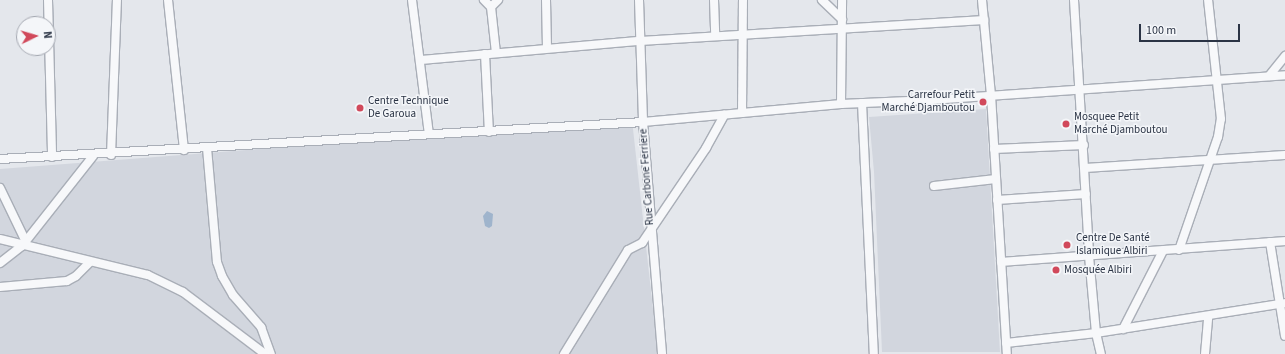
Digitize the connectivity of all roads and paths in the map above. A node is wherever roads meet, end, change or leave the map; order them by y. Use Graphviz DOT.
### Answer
graph roads {
  1 [pos="48,0"];
  2 [pos="116,0"];
  3 [pos="168,0"];
  4 [pos="412,0"];
  5 [pos="484,0"];
  6 [pos="498,0"];
  7 [pos="546,0"];
  8 [pos="639,0"];
  9 [pos="714,0"];
  10 [pos="744,0"];
  11 [pos="822,0"];
  12 [pos="842,0"];
  13 [pos="982,0"];
  14 [pos="1074,0"];
  15 [pos="1208,0"];
  16 [pos="491,7"];
  17 [pos="842,19"];
  18 [pos="984,20"];
  19 [pos="842,29"];
  20 [pos="743,35"];
  21 [pos="715,36"];
  22 [pos="640,41"];
  23 [pos="547,48"];
  24 [pos="496,53"];
  25 [pos="485,54"];
  26 [pos="1285,56"];
  27 [pos="421,60"];
  28 [pos="1285,74"];
  29 [pos="1269,76"];
  30 [pos="1218,81"];
  31 [pos="1081,88"];
  32 [pos="991,95"];
  33 [pos="862,103"];
  34 [pos="841,104"];
  35 [pos="742,113"];
  36 [pos="724,115"];
  37 [pos="643,122"];
  38 [pos="489,132"];
  39 [pos="429,134"];
  40 [pos="1084,145"];
  41 [pos="207,148"];
  42 [pos="184,150"];
  43 [pos="994,150"];
  44 [pos="111,155"];
  45 [pos="1285,155"];
  46 [pos="93,156"];
  47 [pos="52,157"];
  48 [pos="0,159"];
  49 [pos="1210,160"];
  50 [pos="1085,168"];
  51 [pos="996,179"];
  52 [pos="934,186"];
  53 [pos="0,188"];
  54 [pos="1086,194"];
  55 [pos="2,200"];
  56 [pos="997,200"];
  57 [pos="651,227"];
  58 [pos="0,239"];
  59 [pos="1285,241"];
  60 [pos="1270,242"];
  61 [pos="24,244"];
  62 [pos="1179,250"];
  63 [pos="1163,251"];
  64 [pos="1089,256"];
  65 [pos="90,262"];
  66 [pos="1001,262"];
  67 [pos="0,263"];
  68 [pos="0,287"];
  69 [pos="1283,303"];
  70 [pos="1208,317"];
  71 [pos="1123,329"];
  72 [pos="1096,333"];
  73 [pos="1285,336"];
  74 [pos="1006,343"];
  75 [pos="265,354"];
  76 [pos="271,354"];
  77 [pos="564,354"];
  78 [pos="662,354"];
  79 [pos="874,354"];
  80 [pos="1007,354"];
  81 [pos="1102,354"];
  82 [pos="1205,354"];
  1 -- 47 [label="street"];
  2 -- 44 [label="street"];
  3 -- 42 [label="street"];
  4 -- 27 [label="street"];
  5 -- 16 [label="street"];
  6 -- 16 [label="street"];
  7 -- 23 [label="street"];
  8 -- 22 [label="street, Rue Carbone Ferriere"];
  9 -- 21 [label="street"];
  10 -- 20 [label="street"];
  11 -- 17 [label="street"];
  12 -- 17 [label="street"];
  13 -- 18 [label="street"];
  14 -- 31 [label="street"];
  15 -- 30 [label="street"];
  16 -- 24 [label="street"];
  17 -- 19 [label="street"];
  18 -- 19 [label="street"];
  18 -- 32 [label="street"];
  19 -- 20 [label="street"];
  19 -- 34 [label="street"];
  20 -- 21 [label="street"];
  20 -- 35 [label="street"];
  21 -- 22 [label="street"];
  22 -- 23 [label="street"];
  22 -- 37 [label="street, Rue Carbone Ferriere"];
  23 -- 24 [label="street"];
  24 -- 25 [label="street"];
  25 -- 27 [label="street"];
  25 -- 38 [label="street"];
  26 -- 29 [label="street"];
  27 -- 39 [label="street"];
  28 -- 29 [label="street"];
  29 -- 30 [label="street"];
  30 -- 31 [label="street"];
  30 -- 49 [label="street"];
  31 -- 32 [label="street"];
  31 -- 40 [label="street"];
  32 -- 33 [label="street"];
  32 -- 43 [label="street"];
  33 -- 34 [label="street"];
  33 -- 79 [label="street"];
  34 -- 35 [label="street"];
  35 -- 36 [label="street"];
  36 -- 37 [label="street"];
  36 -- 57 [label="street"];
  37 -- 38 [label="street"];
  37 -- 57 [label="street, Rue Carbone Ferriere"];
  38 -- 39 [label="street"];
  39 -- 41 [label="street"];
  40 -- 43 [label="street"];
  40 -- 50 [label="street"];
  41 -- 42 [label="street"];
  41 -- 76 [label="street"];
  42 -- 44 [label="street"];
  43 -- 51 [label="street"];
  44 -- 46 [label="street"];
  45 -- 49 [label="street"];
  46 -- 47 [label="street"];
  46 -- 61 [label="street"];
  47 -- 48 [label="street"];
  49 -- 50 [label="street"];
  49 -- 62 [label="street"];
  50 -- 54 [label="street"];
  51 -- 52 [label="street"];
  51 -- 56 [label="street"];
  53 -- 55 [label="street"];
  54 -- 56 [label="street"];
  54 -- 64 [label="street"];
  55 -- 61 [label="street"];
  56 -- 66 [label="street"];
  57 -- 77 [label="street"];
  57 -- 78 [label="street, Rue Carbone Ferriere"];
  58 -- 61 [label="street"];
  59 -- 60 [label="street"];
  60 -- 62 [label="street"];
  60 -- 69 [label="street"];
  61 -- 65 [label="street"];
  61 -- 67 [label="street"];
  62 -- 63 [label="street"];
  63 -- 64 [label="street"];
  63 -- 71 [label="street"];
  64 -- 66 [label="street"];
  64 -- 72 [label="street"];
  65 -- 68 [label="street"];
  65 -- 75 [label="street"];
  66 -- 74 [label="street"];
  69 -- 70 [label="street"];
  69 -- 73 [label="street"];
  70 -- 71 [label="street"];
  70 -- 82 [label="street"];
  71 -- 72 [label="street"];
  72 -- 74 [label="street"];
  72 -- 81 [label="street"];
  74 -- 80 [label="street"];
}
